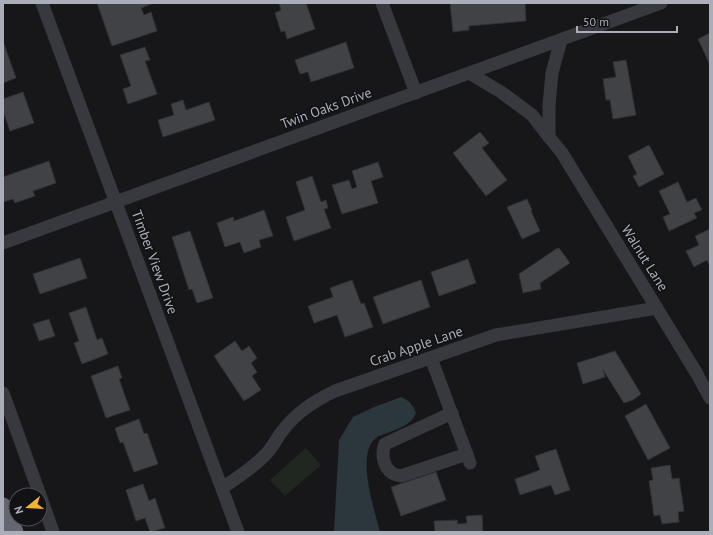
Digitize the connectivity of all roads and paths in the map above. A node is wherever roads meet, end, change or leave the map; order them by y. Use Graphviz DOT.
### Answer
graph roads {
  1 [pos="42,3"];
  2 [pos="382,3"];
  3 [pos="661,3"];
  4 [pos="561,40"];
  5 [pos="469,73"];
  6 [pos="416,92"];
  7 [pos="549,137"];
  8 [pos="116,202"];
  9 [pos="3,243"];
  10 [pos="656,308"];
  11 [pos="431,358"];
  12 [pos="3,393"];
  13 [pos="710,398"];
  14 [pos="452,413"];
  15 [pos="37,487"];
  16 [pos="222,488"];
  17 [pos="3,506"];
  18 [pos="48,518"];
  19 [pos="14,532"];
  20 [pos="53,532"];
  21 [pos="238,532"];
  1 -- 8 [label="street, Timber View Drive"];
  2 -- 6 [label="street"];
  3 -- 4 [label="street, Twin Oaks Drive"];
  4 -- 5 [label="street, Twin Oaks Drive"];
  4 -- 7 [label="street"];
  5 -- 6 [label="street, Twin Oaks Drive"];
  5 -- 7 [label="street, Walnut Lane"];
  6 -- 8 [label="street, Twin Oaks Drive"];
  7 -- 10 [label="street, Walnut Lane"];
  8 -- 9 [label="street, Twin Oaks Drive"];
  8 -- 16 [label="street, Timber View Drive"];
  10 -- 11 [label="street, Crab Apple Lane"];
  10 -- 13 [label="street, Walnut Lane"];
  11 -- 14 [label="street"];
  11 -- 16 [label="street, Crab Apple Lane"];
  12 -- 15 [label="street"];
  14 -- 14 [label="street"];
  16 -- 21 [label="street, Timber View Drive"];
  17 -- 19 [label="highway"];
  18 -- 20 [label="street"];
}
